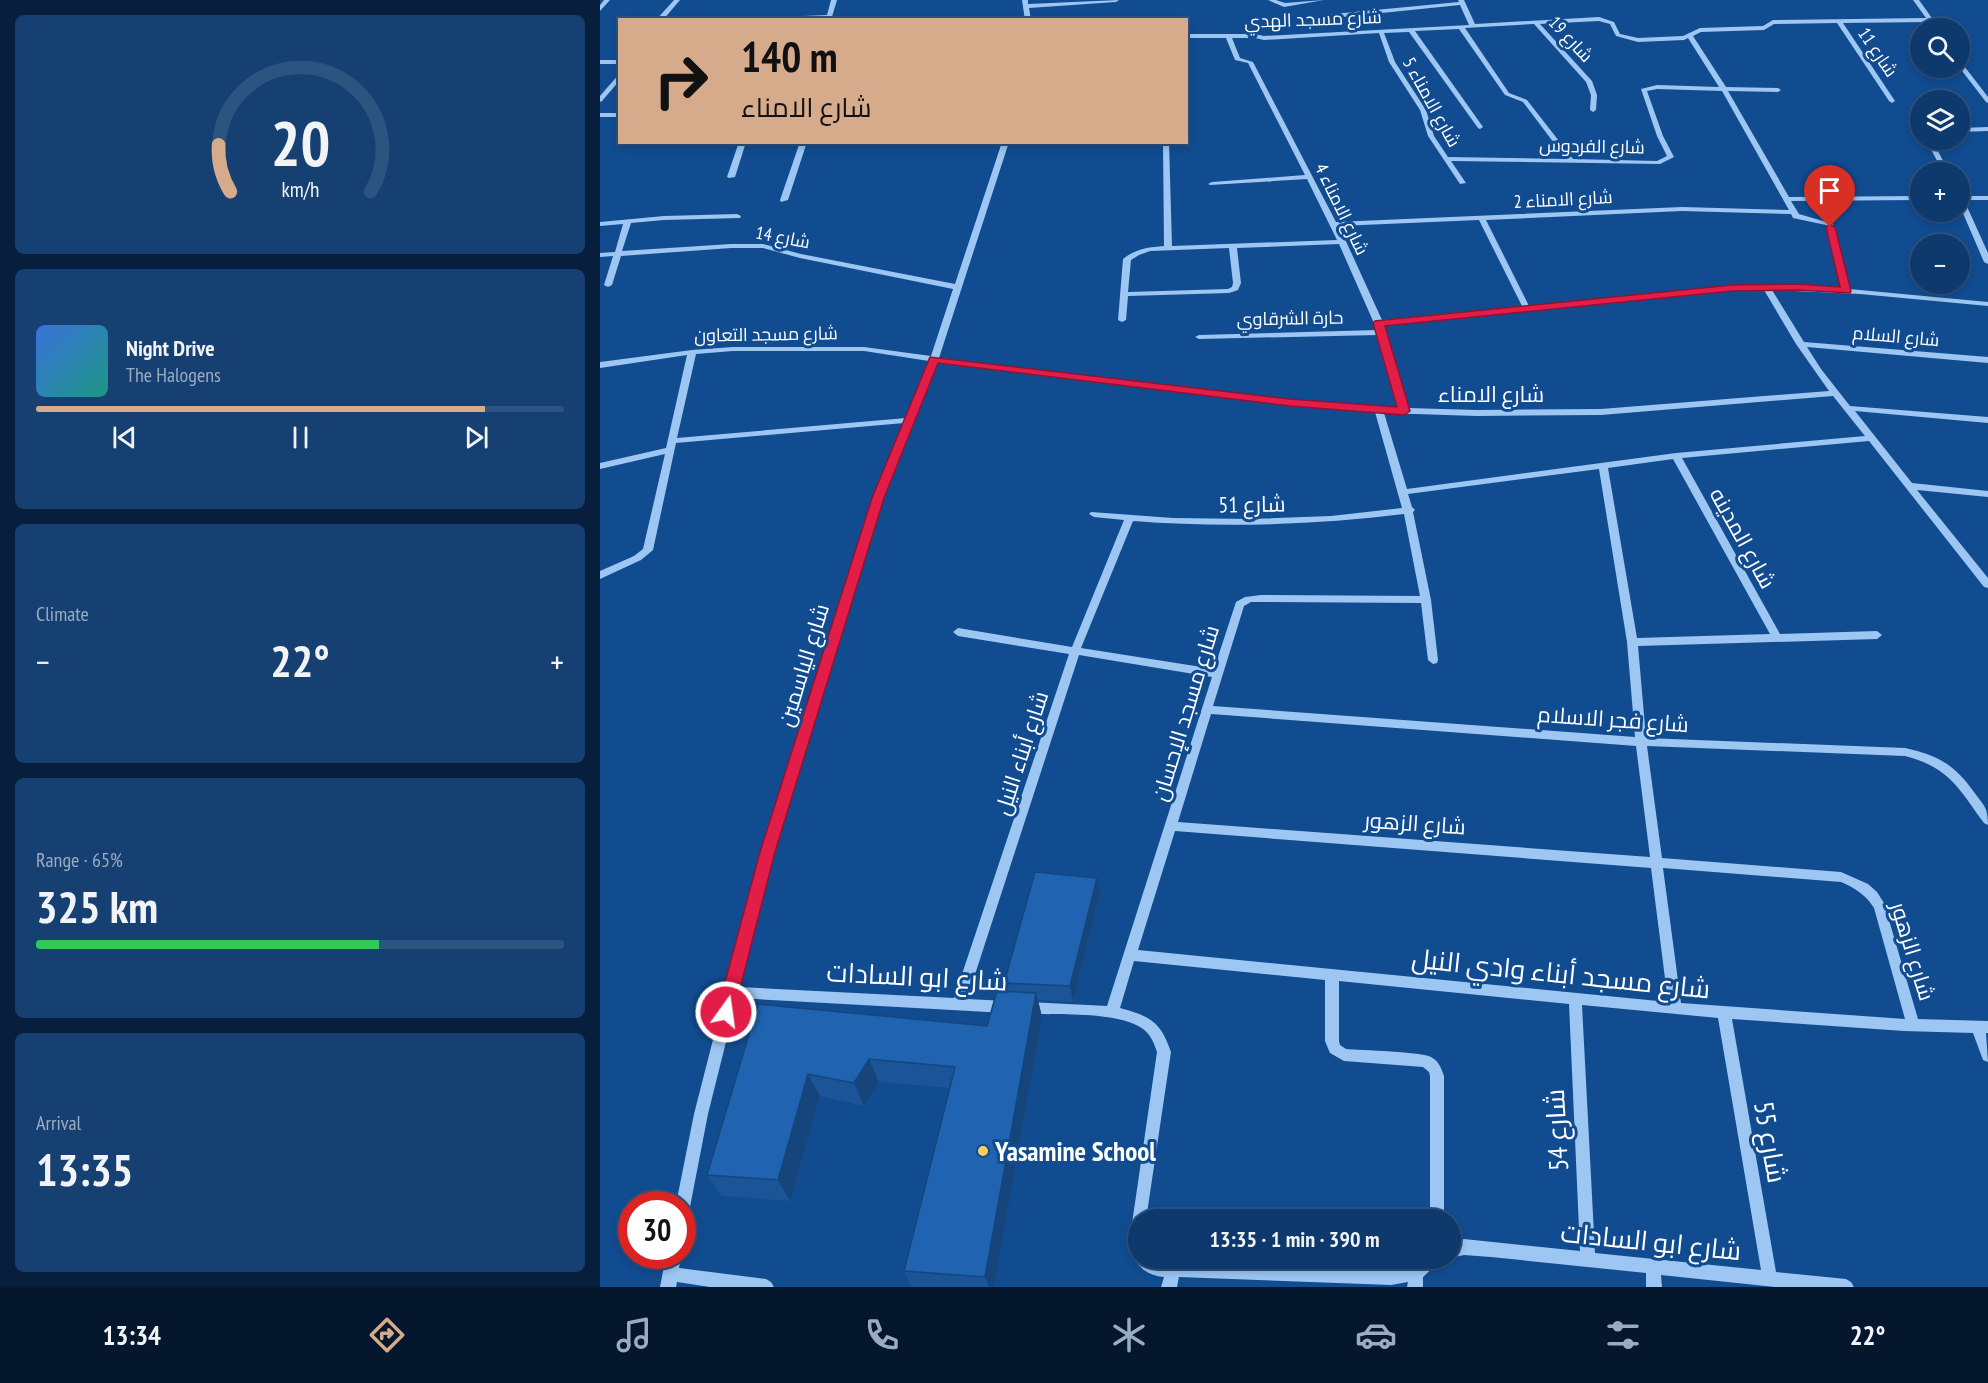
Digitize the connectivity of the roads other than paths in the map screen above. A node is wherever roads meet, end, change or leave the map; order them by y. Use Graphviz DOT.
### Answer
graph roads {
  1 [pos="607,0"];
  2 [pos="677,0"];
  3 [pos="834,0"];
  4 [pos="1116,0"];
  5 [pos="1271,0"];
  6 [pos="1321,0"];
  7 [pos="1916,0"];
  8 [pos="1462,1"];
  9 [pos="1026,3"];
  10 [pos="600,9"];
  11 [pos="1323,17"];
  12 [pos="661,18"];
  13 [pos="829,18"];
  14 [pos="1028,18"];
  15 [pos="1930,18"];
  16 [pos="1838,20"];
  17 [pos="1910,20"];
  18 [pos="1535,22"];
  19 [pos="1473,26"];
  20 [pos="1461,27"];
  21 [pos="1412,30"];
  22 [pos="1381,32"];
  23 [pos="1188,36"];
  24 [pos="1228,36"];
  25 [pos="1690,36"];
  26 [pos="600,62"];
  27 [pos="618,62"];
  28 [pos="1970,77"];
  29 [pos="618,78"];
  30 [pos="1724,89"];
  31 [pos="1778,90"];
  32 [pos="600,100"];
  33 [pos="1892,100"];
  34 [pos="1988,101"];
  35 [pos="1593,110"];
  36 [pos="600,115"];
  37 [pos="618,116"];
  38 [pos="1480,127"];
  39 [pos="1988,129"];
  40 [pos="1970,130"];
  41 [pos="742,144"];
  42 [pos="803,144"];
  43 [pos="1005,144"];
  44 [pos="1166,144"];
  45 [pos="1446,159"];
  46 [pos="1571,161"];
  47 [pos="731,177"];
  48 [pos="1310,177"];
  49 [pos="1462,183"];
  50 [pos="1212,184"];
  51 [pos="1970,197"];
  52 [pos="1910,198"];
  53 [pos="1988,198"];
  54 [pos="1785,199"];
  55 [pos="784,200"];
  56 [pos="1794,212"];
  57 [pos="737,216"];
  58 [pos="1482,219"];
  59 [pos="628,220"];
  60 [pos="1970,222"];
  61 [pos="600,224"];
  62 [pos="1334,224"];
  63 [pos="1342,242"];
  64 [pos="1233,246"];
  65 [pos="1168,249"];
  66 [pos="619,254"];
  67 [pos="600,255"];
  68 [pos="1988,262"];
  69 [pos="608,285"];
  70 [pos="957,287"];
  71 [pos="1766,287"];
  72 [pos="1846,291"];
  73 [pos="1124,294"];
  74 [pos="1988,304"];
  75 [pos="1527,309"];
  76 [pos="1122,320"];
  77 [pos="1380,328"];
  78 [pos="1199,337"];
  79 [pos="1800,344"];
  80 [pos="692,352"];
  81 [pos="934,359"];
  82 [pos="1988,360"];
  83 [pos="600,365"];
  84 [pos="1834,393"];
  85 [pos="1846,408"];
  86 [pos="1379,410"];
  87 [pos="1404,411"];
  88 [pos="908,420"];
  89 [pos="1988,420"];
  90 [pos="1870,438"];
  91 [pos="671,445"];
  92 [pos="1676,456"];
  93 [pos="600,466"];
  94 [pos="1604,466"];
  95 [pos="1910,486"];
  96 [pos="1404,492"];
  97 [pos="1988,494"];
  98 [pos="1410,510"];
  99 [pos="1094,514"];
  100 [pos="1130,518"];
  101 [pos="600,576"];
  102 [pos="1988,585"];
  103 [pos="1426,600"];
  104 [pos="958,632"];
  105 [pos="1877,635"];
  106 [pos="1777,638"];
  107 [pos="1632,642"];
  108 [pos="1075,651"];
  109 [pos="1433,660"];
  110 [pos="1218,674"];
  111 [pos="1207,710"];
  112 [pos="1641,742"];
  113 [pos="1988,820"];
  114 [pos="1170,826"];
  115 [pos="1656,863"];
  116 [pos="1130,955"];
  117 [pos="1332,975"];
  118 [pos="731,992"];
  119 [pos="1575,998"];
  120 [pos="959,1004"];
  121 [pos="1675,1008"];
  122 [pos="1112,1012"];
  123 [pos="1724,1013"];
  124 [pos="1913,1026"];
  125 [pos="1983,1028"];
  126 [pos="1988,1056"];
  127 [pos="686,1191"];
  128 [pos="1141,1209"];
  129 [pos="1437,1209"];
  130 [pos="1461,1247"];
  131 [pos="1588,1260"];
  132 [pos="1653,1267"];
  133 [pos="1155,1269"];
  134 [pos="1174,1270"];
  135 [pos="1770,1279"];
  136 [pos="1416,1280"];
  137 [pos="670,1281"];
  138 [pos="766,1287"];
  139 [pos="1169,1287"];
  140 [pos="1654,1287"];
  141 [pos="1846,1287"];
  1 -- 10 [label="street"];
  2 -- 12 [label="street"];
  3 -- 13 [label="street"];
  4 -- 9 [label="street"];
  5 -- 6 [label="street"];
  7 -- 15 [label="street"];
  8 -- 11 [label="street"];
  8 -- 19 [label="street"];
  9 -- 14 [label="street"];
  16 -- 17 [label="street, شارع مسجد الهدي"];
  16 -- 25 [label="street, شارع مسجد الهدي"];
  16 -- 33 [label="street, شارع 11"];
  18 -- 19 [label="street, شارع مسجد الهدي"];
  18 -- 25 [label="street, شارع مسجد الهدي"];
  18 -- 35 [label="street, شارع 19"];
  19 -- 20 [label="street, شارع مسجد الهدي"];
  20 -- 21 [label="street, شارع مسجد الهدي"];
  20 -- 46 [label="street"];
  21 -- 22 [label="street, شارع مسجد الهدي"];
  21 -- 38 [label="street"];
  22 -- 24 [label="street, شارع مسجد الهدي"];
  22 -- 45 [label="street, شارع الامناء 5"];
  23 -- 24 [label="street, شارع مسجد الهدي"];
  24 -- 48 [label="street, شارع الامناء 4"];
  25 -- 30 [label="street"];
  26 -- 27 [label="street"];
  28 -- 34 [label="street"];
  29 -- 32 [label="street"];
  30 -- 31 [label="street, شارع الفردوس"];
  30 -- 46 [label="street, شارع الفردوس"];
  30 -- 54 [label="street"];
  36 -- 37 [label="street"];
  39 -- 40 [label="street"];
  41 -- 47 [label="street"];
  42 -- 55 [label="street"];
  43 -- 70 [label="street, شارع الياسمين"];
  44 -- 65 [label="street"];
  45 -- 46 [label="street, شارع الفردوس"];
  45 -- 49 [label="street, شارع الامناء 5"];
  48 -- 50 [label="street"];
  48 -- 62 [label="street, شارع الامناء 4"];
  51 -- 53 [label="street"];
  52 -- 54 [label="street"];
  54 -- 56 [label="street"];
  56 -- 58 [label="street, شارع الامناء 2"];
  56 -- 72 [label="street, شارع الامناء 2"];
  57 -- 59 [label="street"];
  58 -- 62 [label="street, شارع الامناء 2"];
  58 -- 75 [label="street"];
  59 -- 61 [label="street"];
  59 -- 66 [label="street"];
  60 -- 68 [label="street"];
  62 -- 63 [label="street, شارع الامناء 4"];
  63 -- 64 [label="street"];
  63 -- 77 [label="street, شارع الامناء 4"];
  64 -- 65 [label="street"];
  64 -- 73 [label="street"];
  65 -- 73 [label="street"];
  66 -- 67 [label="street, شارع 14"];
  66 -- 69 [label="street"];
  66 -- 70 [label="street, شارع 14"];
  70 -- 81 [label="street, شارع الياسمين"];
  71 -- 72 [label="street, حارة الشرقاوي"];
  71 -- 75 [label="street, حارة الشرقاوي"];
  71 -- 79 [label="street"];
  72 -- 74 [label="street, حارة الشرقاوي"];
  73 -- 76 [label="street"];
  75 -- 77 [label="street, حارة الشرقاوي"];
  77 -- 78 [label="street, حارة الشرقاوي"];
  77 -- 87 [label="street, شارع الامناء 4"];
  79 -- 82 [label="street, شارع السلام"];
  79 -- 84 [label="street"];
  80 -- 81 [label="street, شارع مسجد التعاون"];
  80 -- 83 [label="street, شارع مسجد التعاون"];
  80 -- 91 [label="street"];
  81 -- 86 [label="street, شارع الامناء"];
  81 -- 88 [label="street, شارع الياسمين"];
  84 -- 85 [label="street"];
  84 -- 87 [label="street, شارع الامناء"];
  85 -- 89 [label="street"];
  85 -- 90 [label="street"];
  86 -- 87 [label="street, شارع الامناء"];
  86 -- 96 [label="street"];
  88 -- 91 [label="street"];
  88 -- 118 [label="street, شارع الياسمين"];
  90 -- 92 [label="street"];
  90 -- 95 [label="street"];
  91 -- 93 [label="street"];
  91 -- 101 [label="street"];
  92 -- 94 [label="street"];
  92 -- 106 [label="street, شارع المدينه"];
  94 -- 96 [label="street"];
  94 -- 107 [label="street"];
  95 -- 97 [label="street"];
  95 -- 102 [label="street"];
  96 -- 98 [label="street"];
  98 -- 100 [label="street, شارع 51"];
  98 -- 103 [label="street"];
  99 -- 100 [label="street, شارع 51"];
  100 -- 108 [label="street, شارع أبناء النيل"];
  103 -- 109 [label="street"];
  103 -- 110 [label="street, شارع مسجد الإحسان"];
  104 -- 108 [label="street"];
  105 -- 106 [label="street"];
  106 -- 107 [label="street"];
  107 -- 112 [label="street"];
  108 -- 110 [label="street"];
  108 -- 120 [label="street, شارع أبناء النيل"];
  110 -- 111 [label="street, شارع مسجد الإحسان"];
  111 -- 112 [label="street, شارع فجر الاسلام"];
  111 -- 114 [label="street, شارع مسجد الإحسان"];
  112 -- 113 [label="street, شارع فجر الاسلام"];
  112 -- 115 [label="street"];
  114 -- 115 [label="street, شارع الزهور"];
  114 -- 116 [label="street, شارع مسجد الإحسان"];
  115 -- 121 [label="street"];
  115 -- 124 [label="street, شارع الزهور"];
  116 -- 117 [label="street, شارع مسجد أبناء وادي النيل"];
  116 -- 122 [label="street, شارع مسجد الإحسان"];
  117 -- 119 [label="street, شارع مسجد أبناء وادي النيل"];
  117 -- 129 [label="street"];
  118 -- 120 [label="street, شارع ابو السادات"];
  118 -- 127 [label="street, شارع الياسمين"];
  119 -- 121 [label="street, شارع مسجد أبناء وادي النيل"];
  119 -- 131 [label="street, شارع 54"];
  120 -- 122 [label="street, شارع ابو السادات"];
  121 -- 123 [label="street, شارع مسجد أبناء وادي النيل"];
  122 -- 128 [label="street, شارع ابو السادات"];
  123 -- 124 [label="street, شارع مسجد أبناء وادي النيل"];
  123 -- 135 [label="street, شارع 55"];
  124 -- 125 [label="street, شارع مسجد أبناء وادي النيل"];
  125 -- 126 [label="street"];
  130 -- 131 [label="street, شارع ابو السادات"];
  131 -- 132 [label="street, شارع ابو السادات"];
  132 -- 135 [label="street, شارع ابو السادات"];
  132 -- 140 [label="street"];
  133 -- 134 [label="street"];
  134 -- 136 [label="street"];
  134 -- 139 [label="street"];
  135 -- 141 [label="street, شارع ابو السادات"];
  137 -- 138 [label="street"];
}
